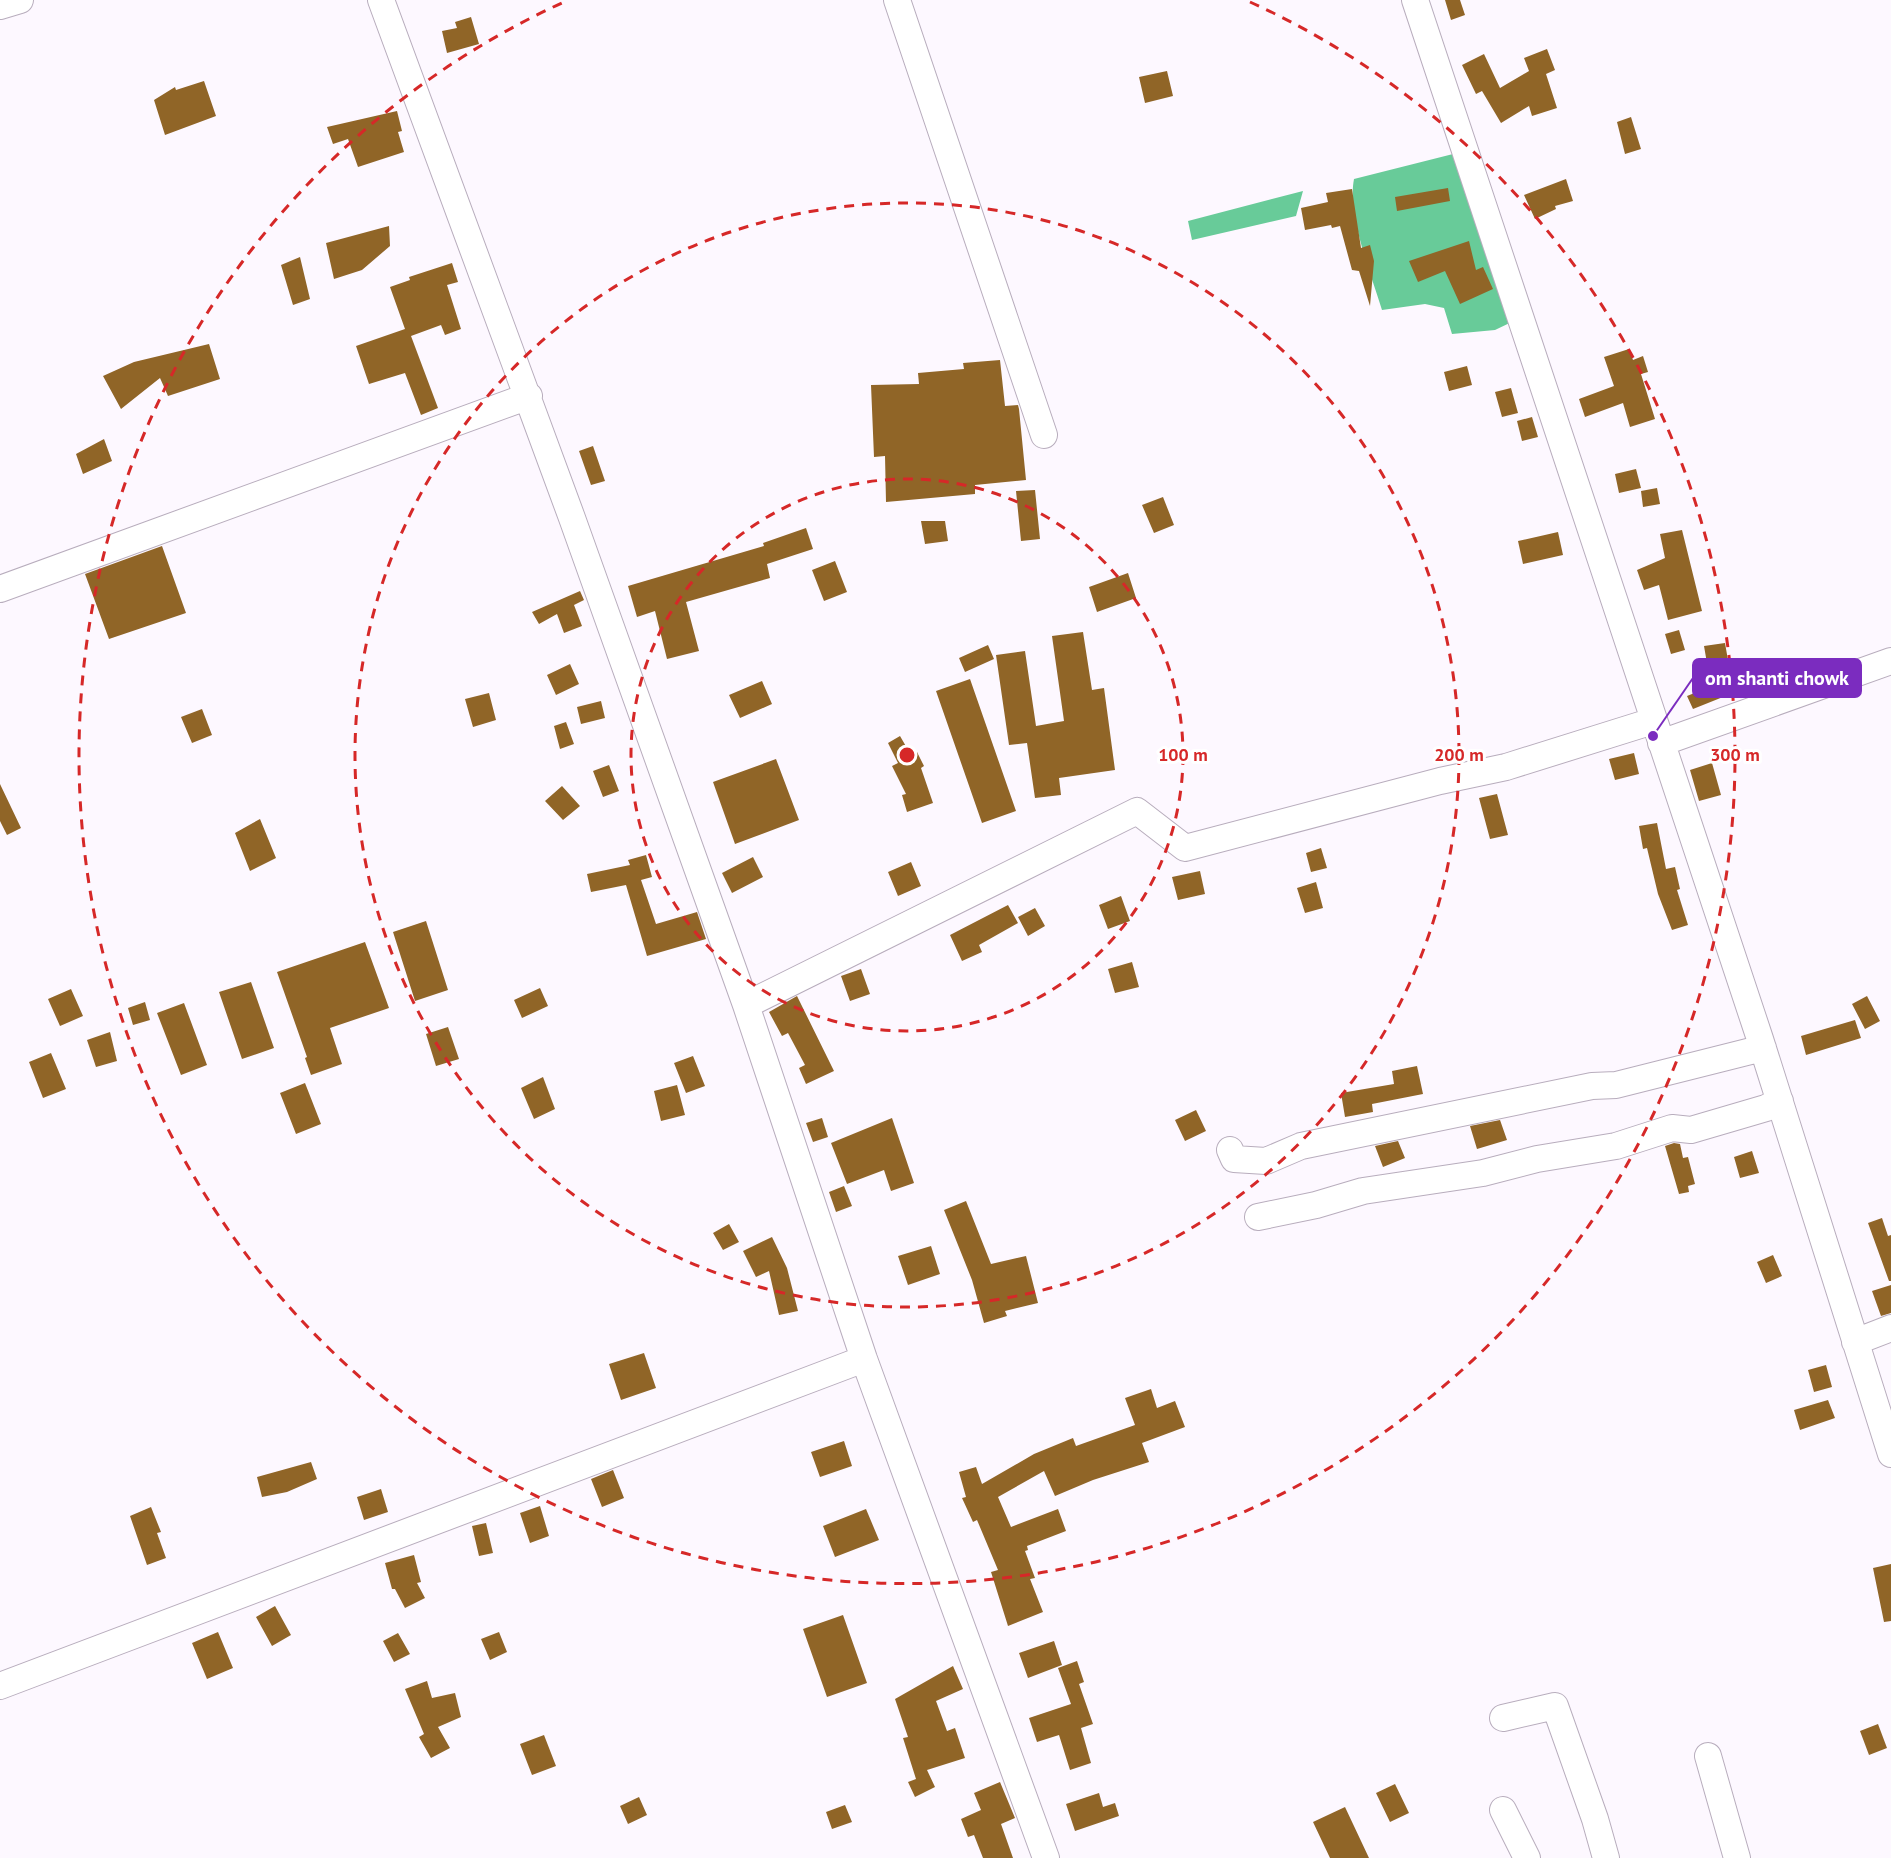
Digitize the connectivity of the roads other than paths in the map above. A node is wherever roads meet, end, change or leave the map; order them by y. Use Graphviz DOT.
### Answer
graph roads {
  1 [pos="20,0"];
  2 [pos="381,0"];
  3 [pos="897,0"];
  4 [pos="1415,0"];
  5 [pos="0,6"];
  6 [pos="528,396"];
  7 [pos="1044,435"];
  8 [pos="0,589"];
  9 [pos="1891,661"];
  10 [pos="1657,732"];
  11 [pos="746,1005"];
  12 [pos="1763,1048"];
  13 [pos="1780,1101"];
  14 [pos="1230,1150"];
  15 [pos="1258,1216"];
  16 [pos="1891,1328"];
  17 [pos="1856,1342"];
  18 [pos="864,1359"];
  19 [pos="1891,1455"];
  20 [pos="0,1686"];
  21 [pos="1503,1718"];
  22 [pos="1708,1756"];
  23 [pos="1503,1810"];
  24 [pos="1046,1858"];
  25 [pos="1527,1858"];
  26 [pos="1606,1858"];
  27 [pos="1737,1858"];
  1 -- 5 [label="street"];
  2 -- 6 [label="street"];
  3 -- 7 [label="street"];
  4 -- 10 [label="street"];
  6 -- 8 [label="street"];
  6 -- 11 [label="street"];
  9 -- 10 [label="street"];
  10 -- 11 [label="street"];
  10 -- 12 [label="street"];
  11 -- 18 [label="street"];
  12 -- 13 [label="street"];
  12 -- 14 [label="street"];
  13 -- 15 [label="street"];
  13 -- 17 [label="street"];
  16 -- 17 [label="street"];
  17 -- 19 [label="street"];
  18 -- 20 [label="street"];
  18 -- 24 [label="street"];
  21 -- 26 [label="street"];
  22 -- 27 [label="street"];
  23 -- 25 [label="street"];
}
